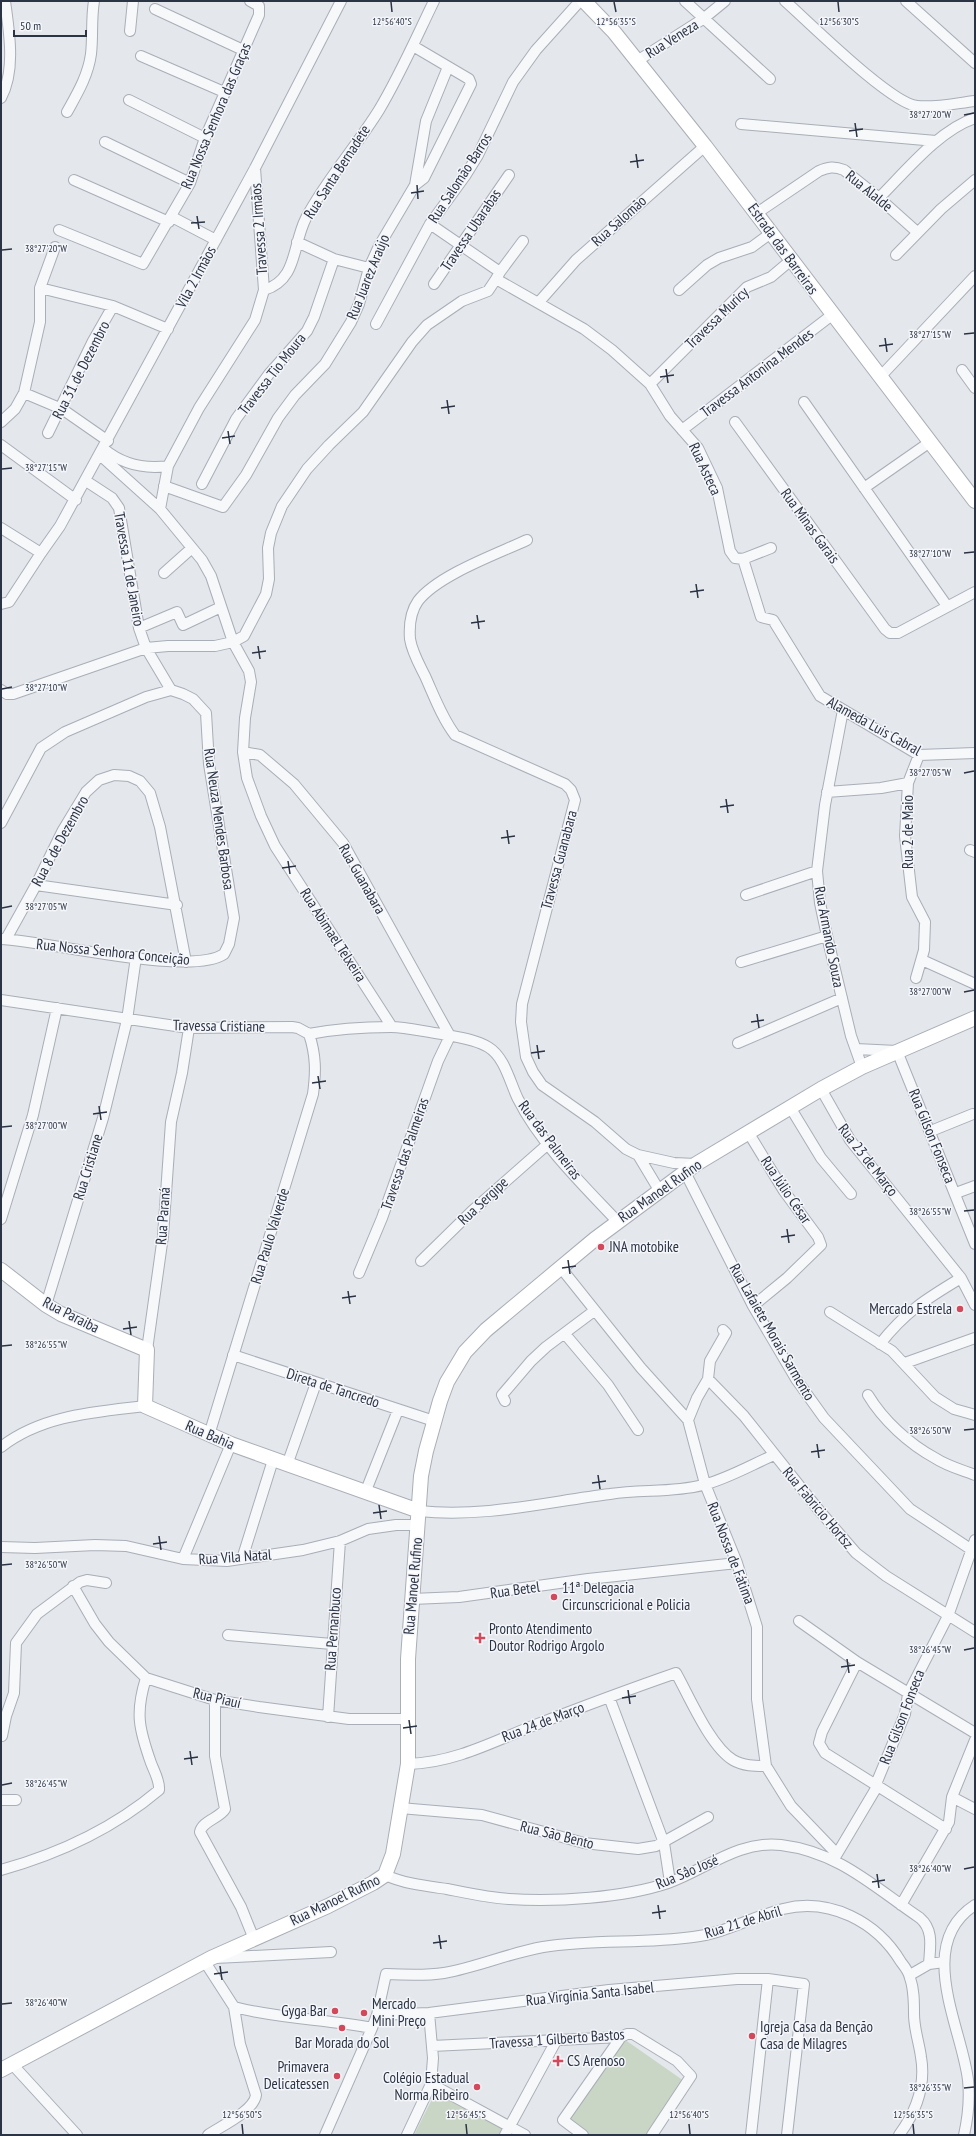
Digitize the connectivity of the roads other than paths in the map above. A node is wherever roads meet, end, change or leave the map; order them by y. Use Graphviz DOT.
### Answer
graph roads {
  1 [pos="6,1"];
  2 [pos="94,1"];
  3 [pos="133,1"];
  4 [pos="250,1"];
  5 [pos="341,1"];
  6 [pos="434,1"];
  7 [pos="580,1"];
  8 [pos="584,1"];
  9 [pos="685,1"];
  10 [pos="725,1"];
  11 [pos="785,1"];
  12 [pos="909,2"];
  13 [pos="155,9"];
  14 [pos="703,19"];
  15 [pos="130,31"];
  16 [pos="413,46"];
  17 [pos="243,50"];
  18 [pos="141,56"];
  19 [pos="637,61"];
  20 [pos="975,63"];
  21 [pos="448,68"];
  22 [pos="770,79"];
  23 [pos="224,92"];
  24 [pos="1,98"];
  25 [pos="129,100"];
  26 [pos="975,101"];
  27 [pos="67,112"];
  28 [pos="975,118"];
  29 [pos="741,124"];
  30 [pos="205,138"];
  31 [pos="936,141"];
  32 [pos="105,142"];
  33 [pos="704,146"];
  34 [pos="255,168"];
  35 [pos="509,175"];
  36 [pos="74,180"];
  37 [pos="975,180"];
  38 [pos="190,183"];
  39 [pos="415,185"];
  40 [pos="879,198"];
  41 [pos="757,213"];
  42 [pos="170,219"];
  43 [pos="430,224"];
  44 [pos="59,230"];
  45 [pos="917,232"];
  46 [pos="771,233"];
  47 [pos="216,240"];
  48 [pos="523,241"];
  49 [pos="297,242"];
  50 [pos="55,247"];
  51 [pos="461,247"];
  52 [pos="896,255"];
  53 [pos="334,260"];
  54 [pos="790,261"];
  55 [pos="369,268"];
  56 [pos="498,276"];
  57 [pos="975,276"];
  58 [pos="434,284"];
  59 [pos="40,288"];
  60 [pos="264,290"];
  61 [pos="679,290"];
  62 [pos="539,302"];
  63 [pos="113,306"];
  64 [pos="832,315"];
  65 [pos="376,324"];
  66 [pos="168,329"];
  67 [pos="962,370"];
  68 [pos="880,377"];
  69 [pos="650,384"];
  70 [pos="975,388"];
  71 [pos="24,393"];
  72 [pos="804,402"];
  73 [pos="62,409"];
  74 [pos="1,422"];
  75 [pos="735,422"];
  76 [pos="682,430"];
  77 [pos="48,433"];
  78 [pos="930,442"];
  79 [pos="1,445"];
  80 [pos="104,448"];
  81 [pos="168,466"];
  82 [pos="86,481"];
  83 [pos="202,484"];
  84 [pos="164,486"];
  85 [pos="864,488"];
  86 [pos="76,500"];
  87 [pos="975,501"];
  88 [pos="160,509"];
  89 [pos="1,528"];
  90 [pos="527,540"];
  91 [pos="192,548"];
  92 [pos="771,548"];
  93 [pos="42,552"];
  94 [pos="743,560"];
  95 [pos="164,573"];
  96 [pos="975,592"];
  97 [pos="1,604"];
  98 [pos="947,606"];
  99 [pos="221,607"];
  100 [pos="139,628"];
  101 [pos="233,642"];
  102 [pos="146,648"];
  103 [pos="171,690"];
  104 [pos="6,692"];
  105 [pos="843,710"];
  106 [pos="243,752"];
  107 [pos="975,753"];
  108 [pos="919,755"];
  109 [pos="908,783"];
  110 [pos="827,792"];
  111 [pos="1,823"];
  112 [pos="817,871"];
  113 [pos="36,885"];
  114 [pos="746,895"];
  115 [pos="176,905"];
  116 [pos="827,936"];
  117 [pos="3,939"];
  118 [pos="224,954"];
  119 [pos="136,957"];
  120 [pos="922,960"];
  121 [pos="186,962"];
  122 [pos="742,962"];
  123 [pos="916,978"];
  124 [pos="975,984"];
  125 [pos="842,998"];
  126 [pos="1,1000"];
  127 [pos="57,1008"];
  128 [pos="975,1018"];
  129 [pos="127,1020"];
  130 [pos="392,1027"];
  131 [pos="189,1028"];
  132 [pos="309,1034"];
  133 [pos="450,1036"];
  134 [pos="738,1043"];
  135 [pos="856,1050"];
  136 [pos="897,1052"];
  137 [pos="862,1067"];
  138 [pos="821,1089"];
  139 [pos="790,1107"];
  140 [pos="973,1114"];
  141 [pos="931,1131"];
  142 [pos="748,1132"];
  143 [pos="548,1144"];
  144 [pos="638,1155"];
  145 [pos="690,1168"];
  146 [pos="975,1186"];
  147 [pos="659,1190"];
  148 [pos="956,1193"];
  149 [pos="851,1194"];
  150 [pos="1,1219"];
  151 [pos="617,1221"];
  152 [pos="975,1244"];
  153 [pos="421,1261"];
  154 [pos="561,1268"];
  155 [pos="1,1270"];
  156 [pos="359,1273"];
  157 [pos="961,1278"];
  158 [pos="46,1305"];
  159 [pos="975,1305"];
  160 [pos="754,1306"];
  161 [pos="594,1310"];
  162 [pos="830,1312"];
  163 [pos="723,1330"];
  164 [pos="565,1334"];
  165 [pos="975,1338"];
  166 [pos="880,1344"];
  167 [pos="147,1350"];
  168 [pos="233,1356"];
  169 [pos="905,1363"];
  170 [pos="708,1379"];
  171 [pos="316,1383"];
  172 [pos="868,1395"];
  173 [pos="505,1401"];
  174 [pos="145,1406"];
  175 [pos="398,1410"];
  176 [pos="975,1414"];
  177 [pos="688,1420"];
  178 [pos="434,1421"];
  179 [pos="638,1430"];
  180 [pos="209,1435"];
  181 [pos="231,1444"];
  182 [pos="1,1447"];
  183 [pos="774,1455"];
  184 [pos="273,1460"];
  185 [pos="287,1465"];
  186 [pos="975,1475"];
  187 [pos="705,1484"];
  188 [pos="365,1493"];
  189 [pos="419,1511"];
  190 [pos="418,1525"];
  191 [pos="340,1541"];
  192 [pos="1,1547"];
  193 [pos="974,1547"];
  194 [pos="242,1559"];
  195 [pos="183,1560"];
  196 [pos="737,1563"];
  197 [pos="106,1583"];
  198 [pos="73,1586"];
  199 [pos="412,1599"];
  200 [pos="948,1616"];
  201 [pos="799,1621"];
  202 [pos="975,1632"];
  203 [pos="228,1635"];
  204 [pos="332,1644"];
  205 [pos="858,1662"];
  206 [pos="146,1678"];
  207 [pos="908,1694"];
  208 [pos="609,1697"];
  209 [pos="215,1700"];
  210 [pos="328,1717"];
  211 [pos="408,1719"];
  212 [pos="975,1733"];
  213 [pos="2,1736"];
  214 [pos="975,1740"];
  215 [pos="408,1764"];
  216 [pos="766,1766"];
  217 [pos="877,1784"];
  218 [pos="952,1797"];
  219 [pos="1,1800"];
  220 [pos="16,1800"];
  221 [pos="400,1808"];
  222 [pos="975,1809"];
  223 [pos="708,1817"];
  224 [pos="946,1829"];
  225 [pos="664,1843"];
  226 [pos="836,1857"];
  227 [pos="1,1870"];
  228 [pos="385,1876"];
  229 [pos="670,1882"];
  230 [pos="901,1905"];
  231 [pos="975,1905"];
  232 [pos="254,1939"];
  233 [pos="331,1952"];
  234 [pos="208,1960"];
  235 [pos="944,1962"];
  236 [pos="929,1964"];
  237 [pos="910,1975"];
  238 [pos="768,1979"];
  239 [pos="234,2007"];
  240 [pos="429,2013"];
  241 [pos="377,2015"];
  242 [pos="372,2028"];
  243 [pos="621,2037"];
  244 [pos="556,2041"];
  245 [pos="432,2046"];
  246 [pos="6,2067"];
  247 [pos="431,2084"];
  248 [pos="507,2131"];
  249 [pos="73,2134"];
  250 [pos="208,2135"];
  251 [pos="325,2135"];
  252 [pos="407,2135"];
  253 [pos="525,2135"];
  254 [pos="583,2135"];
  255 [pos="652,2135"];
  256 [pos="751,2135"];
  257 [pos="787,2135"];
  258 [pos="899,2135"];
  259 [pos="964,2135"];
  1 -- 24 [label="street"];
  2 -- 27 [label="street"];
  3 -- 15 [label="street"];
  4 -- 17 [label="street, Rua Nossa Senhora das Graças"];
  5 -- 34 [label="street, Vila 2 Irmãos"];
  6 -- 16 [label="street, Rua Santa Bernadete"];
  7 -- 43 [label="street, Rua Salomão Barros"];
  8 -- 19 [label="main road, Estrada das Barreiras"];
  9 -- 14 [label="street"];
  10 -- 14 [label="street, Rua Veneza"];
  11 -- 26 [label="street"];
  12 -- 20 [label="street"];
  13 -- 17 [label="street"];
  14 -- 19 [label="street, Rua Veneza"];
  14 -- 22 [label="street"];
  16 -- 21 [label="street"];
  16 -- 49 [label="street, Rua Santa Bernadete"];
  17 -- 23 [label="street, Rua Nossa Senhora das Graças"];
  18 -- 23 [label="street"];
  19 -- 33 [label="main road, Estrada das Barreiras"];
  21 -- 39 [label="street, Rua Juarez Araújo"];
  21 -- 39 [label="street"];
  23 -- 30 [label="street, Rua Nossa Senhora das Graças"];
  25 -- 30 [label="street"];
  28 -- 31 [label="street"];
  29 -- 31 [label="street"];
  30 -- 38 [label="street, Rua Nossa Senhora das Graças"];
  31 -- 40 [label="street"];
  32 -- 38 [label="street"];
  33 -- 41 [label="main road, Estrada das Barreiras"];
  33 -- 62 [label="street, Rua Salomão"];
  34 -- 47 [label="street, Vila 2 Irmãos"];
  34 -- 60 [label="street, Travessa 2 Irmãos"];
  35 -- 51 [label="street, Travessa Ubarabas"];
  36 -- 42 [label="street"];
  37 -- 45 [label="street"];
  38 -- 42 [label="street, Rua Nossa Senhora das Graças"];
  39 -- 55 [label="street, Rua Juarez Araújo"];
  40 -- 41 [label="street, Rua Alalde"];
  40 -- 45 [label="street, Rua Alalde"];
  41 -- 46 [label="main road, Estrada das Barreiras"];
  42 -- 44 [label="street, Rua Nossa Senhora das Graças"];
  42 -- 47 [label="street"];
  43 -- 51 [label="street, Rua Asteca"];
  43 -- 65 [label="street, Rua Salomão Barros"];
  45 -- 52 [label="street"];
  46 -- 54 [label="main road, Estrada das Barreiras"];
  46 -- 61 [label="street"];
  47 -- 66 [label="street, Vila 2 Irmãos"];
  48 -- 56 [label="street"];
  49 -- 53 [label="street"];
  49 -- 60 [label="street, Rua Santa Bernadete"];
  50 -- 59 [label="street"];
  51 -- 56 [label="street, Rua Asteca"];
  51 -- 58 [label="street, Travessa Ubarabas"];
  53 -- 55 [label="street"];
  53 -- 83 [label="street, Travessa Tio Moura"];
  54 -- 64 [label="main road, Estrada das Barreiras"];
  54 -- 69 [label="street, Travessa Muricy"];
  55 -- 84 [label="street, Rua Juarez Araújo"];
  56 -- 62 [label="street, Rua Asteca"];
  56 -- 101 [label="street"];
  57 -- 68 [label="street"];
  59 -- 63 [label="street"];
  59 -- 71 [label="street"];
  60 -- 81 [label="street"];
  62 -- 69 [label="street, Rua Asteca"];
  63 -- 66 [label="street"];
  63 -- 73 [label="street, Rua 31 de Dezembro"];
  64 -- 68 [label="main road, Estrada das Barreiras"];
  64 -- 76 [label="street, Travessa Antonina Mendes"];
  66 -- 80 [label="street, Vila 2 Irmãos"];
  67 -- 70 [label="street"];
  68 -- 78 [label="main road, Estrada das Barreiras"];
  69 -- 76 [label="street, Rua Asteca"];
  71 -- 73 [label="street"];
  71 -- 74 [label="street"];
  72 -- 85 [label="street"];
  73 -- 77 [label="street, Rua 31 de Dezembro"];
  73 -- 80 [label="street"];
  75 -- 98 [label="street, Rua Minas Garais"];
  76 -- 94 [label="street, Rua Asteca"];
  78 -- 85 [label="street"];
  78 -- 87 [label="main road, Estrada das Barreiras"];
  79 -- 86 [label="street"];
  80 -- 81 [label="street"];
  80 -- 82 [label="street, Vila 2 Irmãos"];
  80 -- 88 [label="street, Rua Abimael Telxeira"];
  81 -- 84 [label="street"];
  82 -- 86 [label="street, Vila 2 Irmãos"];
  82 -- 100 [label="street, Travessa 11 de Janeiro"];
  84 -- 88 [label="street"];
  85 -- 98 [label="street"];
  86 -- 93 [label="street, Vila 2 Irmãos"];
  88 -- 91 [label="street, Rua Abimael Telxeira"];
  89 -- 93 [label="street"];
  90 -- 144 [label="street, Travessa Guanabara"];
  91 -- 95 [label="street"];
  91 -- 99 [label="street, Rua Abimael Telxeira"];
  92 -- 94 [label="street"];
  93 -- 97 [label="street, Vila 2 Irmãos"];
  94 -- 105 [label="street, Alameda Luis Cabral"];
  96 -- 98 [label="street"];
  99 -- 100 [label="street"];
  99 -- 101 [label="street, Rua Abimael Telxeira"];
  100 -- 102 [label="street, Travessa 11 de Janeiro"];
  101 -- 102 [label="street"];
  101 -- 106 [label="street, Rua Abimael Telxeira"];
  102 -- 103 [label="street, Travessa 11 de Janeiro"];
  102 -- 104 [label="street"];
  103 -- 111 [label="street"];
  103 -- 118 [label="street, Rua Neuza Mendes Barbosa"];
  105 -- 108 [label="street, Alameda Luis Cabral"];
  105 -- 110 [label="street, Rua Armando Souza"];
  106 -- 130 [label="street, Rua Abimael Telxeira"];
  106 -- 133 [label="street, Rua Guanabara"];
  107 -- 108 [label="street, Alameda Luis Cabral"];
  108 -- 109 [label="street, Rua 2 de Maio"];
  109 -- 110 [label="street"];
  109 -- 120 [label="street, Rua 2 de Maio"];
  110 -- 112 [label="street, Rua Armando Souza"];
  112 -- 114 [label="street"];
  112 -- 116 [label="street, Rua Armando Souza"];
  113 -- 115 [label="street"];
  113 -- 115 [label="street, Rua 8 de Dezembro"];
  113 -- 117 [label="street, Rua 8 de Dezembro"];
  115 -- 121 [label="street, Rua 8 de Dezembro"];
  116 -- 122 [label="street"];
  116 -- 125 [label="street, Rua Armando Souza"];
  117 -- 119 [label="street, Rua Nossa Senhora Conceição"];
  118 -- 121 [label="street, Rua Nossa Senhora Conceição"];
  119 -- 121 [label="street, Rua Nossa Senhora Conceição"];
  119 -- 129 [label="street, Rua Cristiane"];
  120 -- 123 [label="street, Rua 2 de Maio"];
  120 -- 124 [label="street"];
  125 -- 134 [label="street"];
  125 -- 135 [label="street, Rua Armando Souza"];
  126 -- 127 [label="street, Travessa Cristiane"];
  127 -- 129 [label="street, Travessa Cristiane"];
  127 -- 150 [label="street"];
  128 -- 136 [label="main road, Rua Manoel Rufino"];
  129 -- 131 [label="street, Travessa Cristiane"];
  129 -- 158 [label="street, Rua Cristiane"];
  130 -- 132 [label="street, Rua das Palmeiras"];
  130 -- 133 [label="street, Rua das Palmeiras"];
  131 -- 132 [label="street, Travessa Cristiane"];
  131 -- 167 [label="street, Rua Paraná"];
  132 -- 168 [label="street, Rua Paulo Valverde"];
  133 -- 143 [label="street, Rua das Palmeiras"];
  133 -- 156 [label="street, Travessa das Palmeiras"];
  135 -- 136 [label="street"];
  135 -- 137 [label="street, Rua Armando Souza"];
  136 -- 137 [label="main road, Rua Manoel Rufino"];
  136 -- 141 [label="street, Rua Gilson Fonseca"];
  137 -- 138 [label="main road, Rua Manoel Rufino"];
  138 -- 139 [label="main road, Rua Manoel Rufino"];
  138 -- 157 [label="street, Rua 23 de Março"];
  139 -- 142 [label="main road, Rua Manoel Rufino"];
  139 -- 149 [label="street"];
  140 -- 141 [label="street"];
  141 -- 148 [label="street, Rua Gilson Fonseca"];
  142 -- 145 [label="main road, Rua Manoel Rufino"];
  142 -- 160 [label="street, Rua Júlio César"];
  143 -- 151 [label="street, Rua das Palmeiras"];
  143 -- 153 [label="street, Rua Sergipe"];
  144 -- 145 [label="street, Travessa Guanabara"];
  144 -- 147 [label="street, Travessa Guanabara"];
  145 -- 147 [label="main road, Rua Manoel Rufino"];
  145 -- 160 [label="street, Rua Lafaiete Morais Sarmento"];
  146 -- 148 [label="street"];
  147 -- 151 [label="main road, Rua Manoel Rufino"];
  148 -- 152 [label="street, Rua Gilson Fonseca"];
  151 -- 154 [label="main road, Rua Manoel Rufino"];
  154 -- 161 [label="street, Rua Nossa de Fátima"];
  154 -- 178 [label="main road, Rua Manoel Rufino"];
  155 -- 158 [label="main road, Rua Paraiba"];
  157 -- 159 [label="street, Rua 23 de Março"];
  157 -- 166 [label="street"];
  158 -- 167 [label="main road, Rua Paraiba"];
  160 -- 193 [label="street, Rua Lafaiete Morais Sarmento"];
  161 -- 164 [label="street"];
  161 -- 177 [label="street, Rua Nossa de Fátima"];
  162 -- 166 [label="street"];
  163 -- 170 [label="street"];
  164 -- 173 [label="street"];
  164 -- 179 [label="street"];
  165 -- 169 [label="street"];
  166 -- 169 [label="street"];
  167 -- 174 [label="main road, Rua Paraná"];
  168 -- 171 [label="street, Direta de Tancredo"];
  168 -- 180 [label="street, Rua Paulo Valverde"];
  169 -- 176 [label="street"];
  170 -- 177 [label="street"];
  170 -- 183 [label="street, Rua Fabricio Hortsz"];
  171 -- 175 [label="street, Direta de Tancredo"];
  171 -- 185 [label="street"];
  172 -- 186 [label="street"];
  174 -- 180 [label="main road, Rua Bahia"];
  174 -- 182 [label="street"];
  175 -- 178 [label="street, Direta de Tancredo"];
  175 -- 188 [label="street"];
  177 -- 187 [label="street, Rua Nossa de Fátima"];
  178 -- 189 [label="main road, Rua Manoel Rufino"];
  180 -- 181 [label="main road, Rua Bahia"];
  181 -- 184 [label="main road, Rua Bahia"];
  181 -- 195 [label="street"];
  183 -- 187 [label="street"];
  183 -- 200 [label="street, Rua Fabricio Hortsz"];
  184 -- 185 [label="main road, Rua Bahia"];
  184 -- 194 [label="street"];
  185 -- 188 [label="main road, Rua Bahia"];
  187 -- 189 [label="street"];
  187 -- 196 [label="street, Rua Nossa de Fátima"];
  188 -- 189 [label="main road, Rua Bahia"];
  189 -- 190 [label="main road, Rua Manoel Rufino"];
  190 -- 191 [label="street, Rua Vila Natal"];
  190 -- 199 [label="main road, Rua Manoel Rufino"];
  191 -- 194 [label="street, Rua Vila Natal"];
  191 -- 204 [label="street, Rua Pernanbuco"];
  192 -- 195 [label="street, Rua Vila Natal"];
  193 -- 200 [label="street, Rua Gilson Fonseca"];
  194 -- 195 [label="street, Rua Vila Natal"];
  196 -- 199 [label="street, Rua Betel"];
  196 -- 216 [label="street, Rua Nossa de Fátima"];
  197 -- 198 [label="street"];
  198 -- 206 [label="street, Rua Piauí"];
  198 -- 213 [label="street"];
  199 -- 211 [label="main road, Rua Manoel Rufino"];
  200 -- 202 [label="street, Rua Fabricio Hortsz"];
  200 -- 207 [label="street, Rua Gilson Fonseca"];
  201 -- 205 [label="street"];
  203 -- 204 [label="street"];
  204 -- 210 [label="street, Rua Pernanbuco"];
  205 -- 207 [label="street"];
  205 -- 217 [label="street"];
  206 -- 209 [label="street, Rua Piauí"];
  206 -- 227 [label="street"];
  207 -- 212 [label="street"];
  207 -- 217 [label="street, Rua Gilson Fonseca"];
  208 -- 215 [label="street, Rua 24 de Março"];
  208 -- 216 [label="street, Rua 24 de Março"];
  208 -- 225 [label="street"];
  209 -- 210 [label="street, Rua Piauí"];
  209 -- 232 [label="street"];
  210 -- 211 [label="street, Rua Piauí"];
  211 -- 215 [label="main road, Rua Manoel Rufino"];
  214 -- 218 [label="street"];
  215 -- 221 [label="main road, Rua Manoel Rufino"];
  216 -- 226 [label="street, Rua Nossa de Fátima"];
  217 -- 224 [label="street"];
  217 -- 226 [label="street, Rua Gilson Fonseca"];
  218 -- 222 [label="street"];
  218 -- 224 [label="street"];
  219 -- 220 [label="street"];
  221 -- 225 [label="street, Rua São Bento"];
  221 -- 228 [label="main road, Rua Manoel Rufino"];
  223 -- 225 [label="street, Rua São Bento"];
  224 -- 230 [label="street"];
  225 -- 229 [label="street"];
  226 -- 229 [label="street, Rua Sâo José"];
  226 -- 230 [label="street, Rua Sâo José"];
  228 -- 229 [label="street, Rua Sâo José"];
  228 -- 232 [label="main road, Rua Manoel Rufino"];
  230 -- 236 [label="street, Rua Sâo José"];
  231 -- 235 [label="street"];
  232 -- 234 [label="main road, Rua Manoel Rufino"];
  233 -- 234 [label="street"];
  234 -- 239 [label="street"];
  234 -- 246 [label="main road, Rua Manoel Rufino"];
  235 -- 236 [label="street"];
  235 -- 259 [label="street"];
  236 -- 237 [label="street"];
  237 -- 241 [label="street, Rua 21 de Abril"];
  237 -- 258 [label="street, Rua 21 de Abril"];
  238 -- 240 [label="street, Rua Virgínia Santa Isabel"];
  238 -- 256 [label="street"];
  238 -- 257 [label="street, Rua Virgínia Santa Isabel"];
  239 -- 242 [label="street"];
  239 -- 250 [label="street"];
  240 -- 241 [label="street, Rua Virgínia Santa Isabel"];
  240 -- 245 [label="street"];
  241 -- 242 [label="street"];
  242 -- 251 [label="street"];
  243 -- 244 [label="street, Travessa 1 Gilberto Bastos"];
  243 -- 254 [label="street"];
  243 -- 255 [label="street, Travessa 1 Gilberto Bastos"];
  244 -- 245 [label="street, Travessa 1 Gilberto Bastos"];
  244 -- 248 [label="street"];
  245 -- 247 [label="street"];
  246 -- 249 [label="street"];
  247 -- 248 [label="street"];
  247 -- 252 [label="street"];
  248 -- 253 [label="street"];
}
